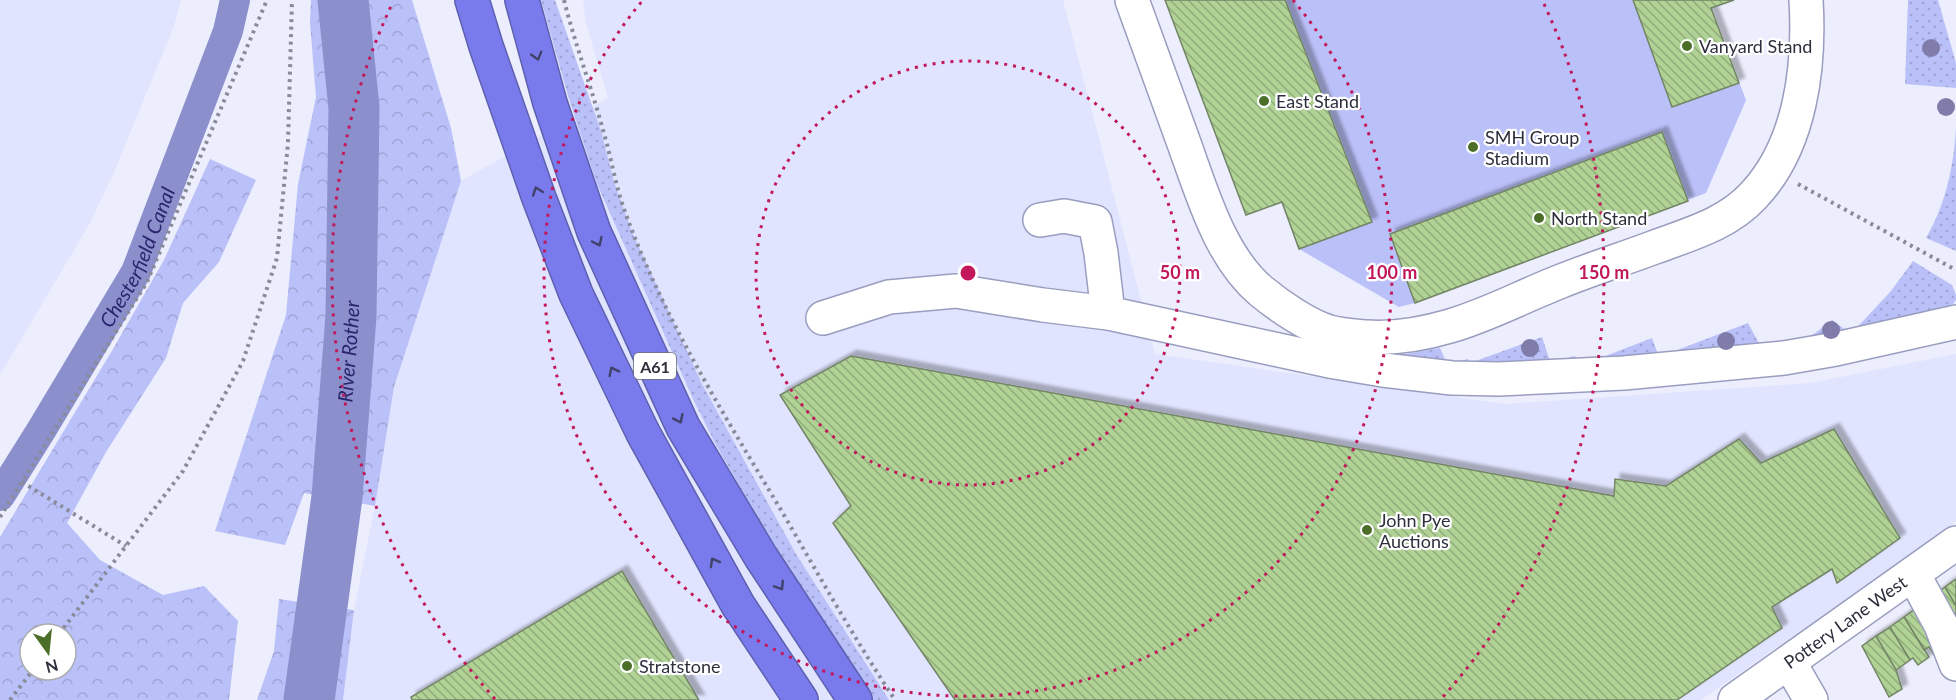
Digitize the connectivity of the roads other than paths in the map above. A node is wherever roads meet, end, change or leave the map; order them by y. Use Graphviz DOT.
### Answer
graph roads {
  1 [pos="472,0"];
  2 [pos="522,0"];
  3 [pos="1132,0"];
  4 [pos="1806,0"];
  5 [pos="1040,220"];
  6 [pos="1108,313"];
  7 [pos="823,318"];
  8 [pos="1956,322"];
  9 [pos="1956,543"];
  10 [pos="1913,574"];
  11 [pos="1789,662"];
  12 [pos="1956,664"];
  13 [pos="801,700"];
  14 [pos="855,700"];
  15 [pos="1734,700"];
  16 [pos="1811,700"];
  13 -- 1 [label="highway, A61, one-way"];
  2 -- 14 [label="highway, A61, one-way"];
  3 -- 4 [label="street"];
  5 -- 6 [label="street"];
  6 -- 7 [label="street"];
  6 -- 8 [label="street"];
  9 -- 10 [label="street, Pottery Lane West"];
  10 -- 11 [label="street, Pottery Lane West"];
  10 -- 12 [label="street"];
  11 -- 15 [label="street, Pottery Lane West"];
  11 -- 16 [label="street"];
}
